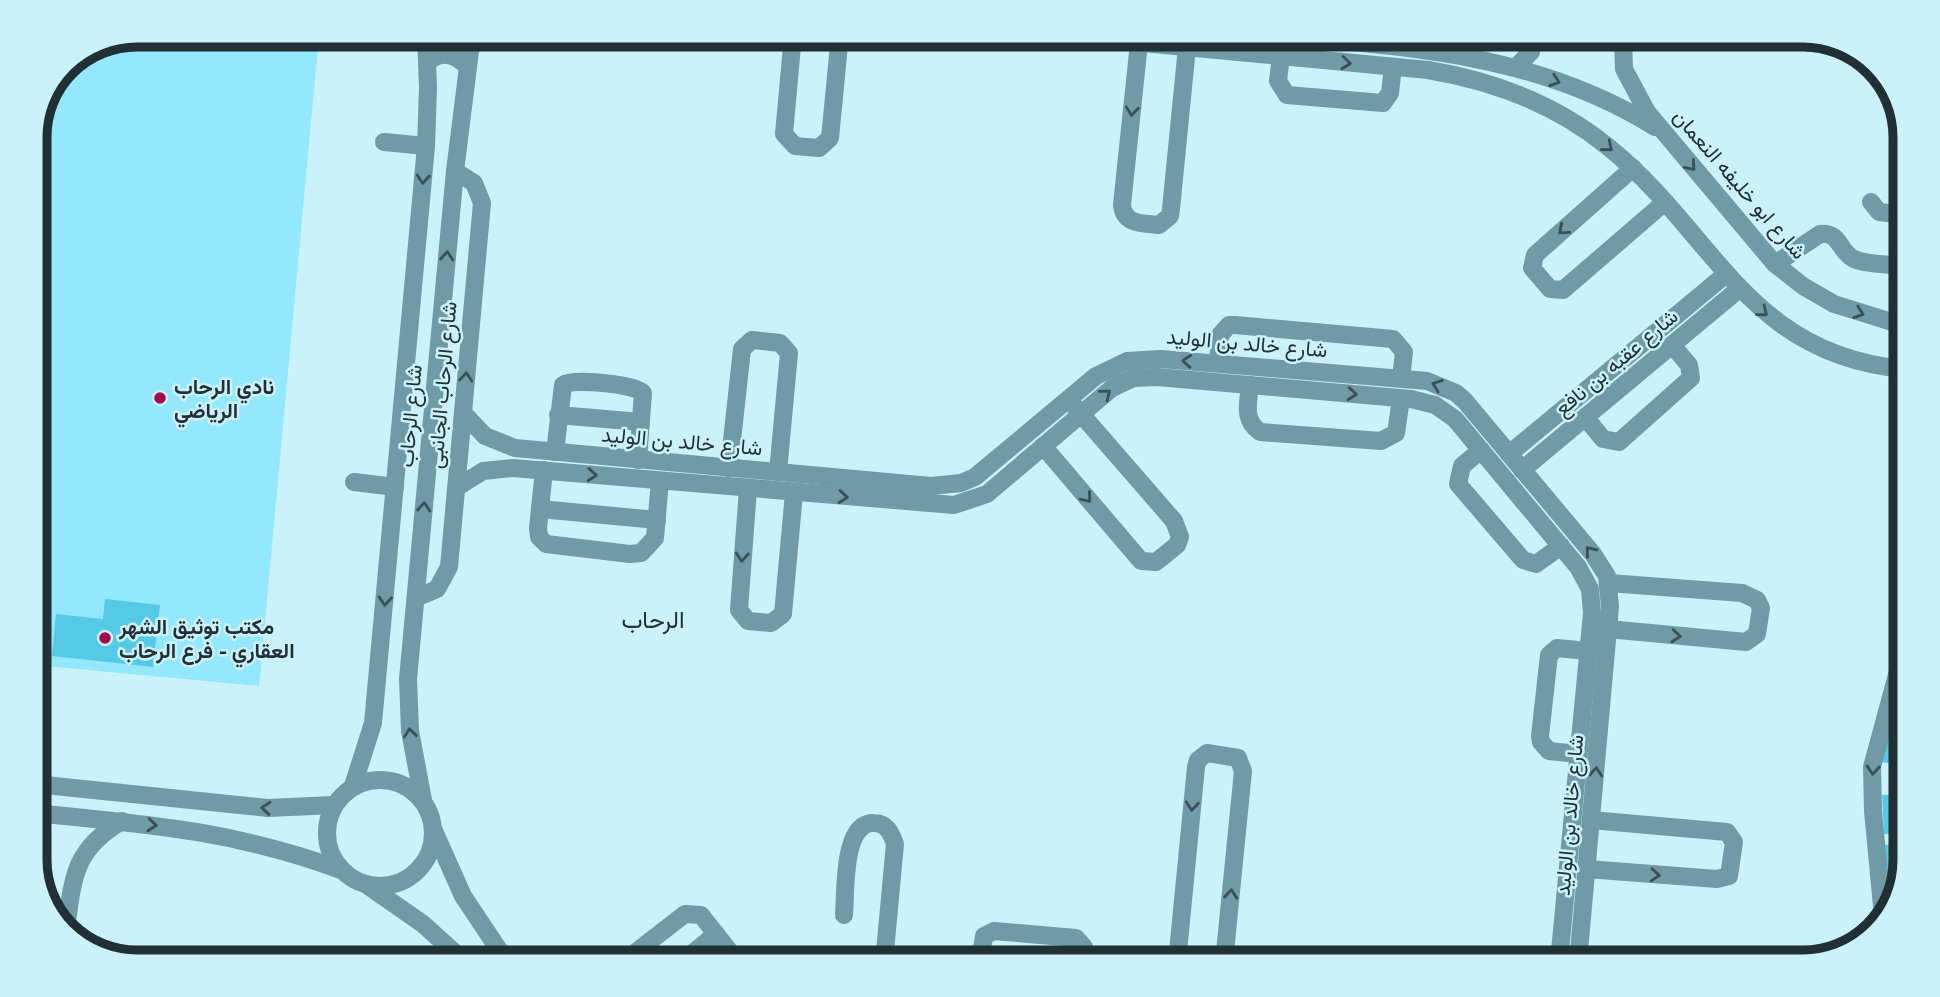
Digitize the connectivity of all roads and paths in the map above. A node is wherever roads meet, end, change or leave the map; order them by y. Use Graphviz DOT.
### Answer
graph roads {
  1 [pos="426,47"];
  2 [pos="470,47"];
  3 [pos="792,47"];
  4 [pos="839,47"];
  5 [pos="1139,47"];
  6 [pos="1187,47"];
  7 [pos="1400,47"];
  8 [pos="1532,47"];
  9 [pos="1622,47"];
  10 [pos="1281,56"];
  11 [pos="427,62"];
  12 [pos="467,66"];
  13 [pos="1393,67"];
  14 [pos="1515,68"];
  15 [pos="1662,131"];
  16 [pos="384,142"];
  17 [pos="426,146"];
  18 [pos="1633,168"];
  19 [pos="455,172"];
  20 [pos="1665,202"];
  21 [pos="1871,202"];
  22 [pos="1893,214"];
  23 [pos="1775,264"];
  24 [pos="1893,264"];
  25 [pos="1725,275"];
  26 [pos="1738,289"];
  27 [pos="1893,317"];
  28 [pos="1672,345"];
  29 [pos="1218,363"];
  30 [pos="1893,363"];
  31 [pos="1304,370"];
  32 [pos="1401,378"];
  33 [pos="1250,385"];
  34 [pos="1302,390"];
  35 [pos="1069,399"];
  36 [pos="1401,399"];
  37 [pos="463,413"];
  38 [pos="558,415"];
  39 [pos="1081,415"];
  40 [pos="1585,417"];
  41 [pos="641,422"];
  42 [pos="1043,446"];
  43 [pos="1480,450"];
  44 [pos="555,452"];
  45 [pos="1509,454"];
  46 [pos="638,460"];
  47 [pos="699,465"];
  48 [pos="729,468"];
  49 [pos="544,470"];
  50 [pos="1522,470"];
  51 [pos="778,472"];
  52 [pos="660,481"];
  53 [pos="354,482"];
  54 [pos="697,484"];
  55 [pos="395,487"];
  56 [pos="456,488"];
  57 [pos="748,489"];
  58 [pos="794,493"];
  59 [pos="540,509"];
  60 [pos="657,520"];
  61 [pos="1561,546"];
  62 [pos="1609,583"];
  63 [pos="416,598"];
  64 [pos="1608,629"];
  65 [pos="1588,651"];
  66 [pos="1893,690"];
  67 [pos="1578,754"];
  68 [pos="47,785"];
  69 [pos="354,786"];
  70 [pos="423,800"];
  71 [pos="334,805"];
  72 [pos="47,814"];
  73 [pos="1591,820"];
  74 [pos="122,821"];
  75 [pos="433,828"];
  76 [pos="1587,869"];
  77 [pos="341,870"];
  78 [pos="367,885"];
  79 [pos="1882,901"];
  80 [pos="844,915"];
  81 [pos="68,916"];
  82 [pos="716,934"];
  83 [pos="452,950"];
  84 [pos="499,950"];
  85 [pos="639,950"];
  86 [pos="697,950"];
  87 [pos="729,950"];
  88 [pos="885,950"];
  89 [pos="981,950"];
  90 [pos="1084,950"];
  91 [pos="1178,950"];
  92 [pos="1225,950"];
  93 [pos="1560,950"];
  94 [pos="1579,950"];
  1 -- 11 [label="street, شارع الرحاب"];
  2 -- 12 [label="street, شارع الرحاب"];
  3 -- 4 [label="street"];
  5 -- 6 [label="street, one-way"];
  6 -- 10 [label="street"];
  7 -- 14 [label="street"];
  8 -- 14 [label="street"];
  9 -- 15 [label="street, شارع ابو خليفه النعمان"];
  10 -- 13 [label="street, one-way"];
  10 -- 13 [label="street"];
  11 -- 12 [label="street"];
  11 -- 17 [label="street, شارع الرحاب"];
  12 -- 19 [label="street, شارع الرحاب"];
  13 -- 18 [label="street, one-way"];
  14 -- 15 [label="street, one-way"];
  15 -- 23 [label="street, شارع ابو خليفه النعمان, one-way"];
  16 -- 17 [label="street"];
  17 -- 55 [label="street, شارع الرحاب, one-way"];
  18 -- 20 [label="street"];
  18 -- 20 [label="street, one-way"];
  37 -- 19 [label="street, شارع الرحاب الجانبى, one-way"];
  63 -- 19 [label="street, شارع الرحاب, one-way"];
  20 -- 25 [label="street"];
  21 -- 22 [label="street"];
  23 -- 24 [label="street"];
  23 -- 27 [label="street, شارع ابو خليفه النعمان, one-way"];
  25 -- 26 [label="street"];
  25 -- 45 [label="street, شارع عقبه بن نافع"];
  26 -- 28 [label="street, شارع عقبه بن نافع"];
  26 -- 30 [label="street, one-way"];
  28 -- 40 [label="street, شارع عقبه بن نافع"];
  28 -- 40 [label="street"];
  29 -- 31 [label="street, شارع خالد بن الوليد"];
  29 -- 32 [label="street"];
  29 -- 35 [label="street, شارع خالد بن الوليد, one-way"];
  31 -- 32 [label="street, شارع خالد بن الوليد"];
  31 -- 34 [label="street"];
  45 -- 32 [label="street, شارع خالد بن الوليد, one-way"];
  33 -- 34 [label="street, شارع خالد بن الوليد"];
  33 -- 36 [label="street"];
  39 -- 33 [label="street, شارع خالد بن الوليد, one-way"];
  34 -- 36 [label="street, شارع خالد بن الوليد, one-way"];
  35 -- 39 [label="street"];
  35 -- 51 [label="street, شارع خالد بن الوليد"];
  36 -- 43 [label="street, شارع خالد بن الوليد"];
  37 -- 44 [label="street, شارع خالد بن الوليد"];
  37 -- 56 [label="street, شارع الرحاب الجانبى"];
  38 -- 41 [label="street"];
  38 -- 41 [label="street"];
  38 -- 44 [label="street"];
  39 -- 42 [label="street, شارع خالد بن الوليد"];
  42 -- 39 [label="street, one-way"];
  40 -- 50 [label="street, شارع عقبه بن نافع"];
  41 -- 46 [label="street"];
  58 -- 42 [label="street, شارع خالد بن الوليد, one-way"];
  43 -- 61 [label="street, شارع خالد بن الوليد"];
  43 -- 61 [label="street"];
  44 -- 46 [label="street, شارع خالد بن الوليد"];
  45 -- 50 [label="street, شارع خالد بن الوليد"];
  46 -- 47 [label="street, شارع خالد بن الوليد"];
  47 -- 48 [label="street, شارع خالد بن الوليد"];
  47 -- 54 [label="street"];
  48 -- 51 [label="street, شارع خالد بن الوليد"];
  48 -- 51 [label="street"];
  49 -- 52 [label="street, شارع خالد بن الوليد, one-way"];
  49 -- 56 [label="street, شارع خالد بن الوليد"];
  49 -- 59 [label="street"];
  62 -- 50 [label="street, شارع خالد بن الوليد, one-way"];
  52 -- 54 [label="street, شارع خالد بن الوليد"];
  52 -- 60 [label="street"];
  53 -- 55 [label="street"];
  54 -- 57 [label="street, شارع خالد بن الوليد"];
  55 -- 69 [label="street, شارع الرحاب, one-way"];
  56 -- 63 [label="street, شارع الرحاب الجانبى"];
  57 -- 58 [label="street, شارع خالد بن الوليد"];
  57 -- 58 [label="street, one-way"];
  59 -- 60 [label="street"];
  59 -- 60 [label="street"];
  61 -- 65 [label="street, شارع خالد بن الوليد"];
  62 -- 64 [label="street, شارع خالد بن الوليد"];
  64 -- 62 [label="street, one-way"];
  70 -- 63 [label="street, شارع الرحاب, one-way"];
  73 -- 64 [label="street, شارع خالد بن الوليد, one-way"];
  65 -- 67 [label="street, شارع خالد بن الوليد"];
  65 -- 67 [label="street"];
  66 -- 79 [label="street, one-way"];
  67 -- 93 [label="street, شارع خالد بن الوليد"];
  71 -- 68 [label="street, one-way"];
  69 -- 70 [label="street"];
  69 -- 71 [label="street"];
  70 -- 75 [label="street"];
  71 -- 77 [label="street"];
  72 -- 74 [label="street"];
  73 -- 76 [label="street, شارع خالد بن الوليد"];
  76 -- 73 [label="street, one-way"];
  74 -- 77 [label="street, one-way"];
  74 -- 81 [label="street"];
  75 -- 78 [label="street"];
  75 -- 84 [label="street"];
  76 -- 94 [label="street, شارع خالد بن الوليد"];
  77 -- 78 [label="street"];
  78 -- 83 [label="street"];
  80 -- 88 [label="street"];
  82 -- 85 [label="street"];
  82 -- 86 [label="street"];
  82 -- 87 [label="street"];
  89 -- 90 [label="street"];
  92 -- 91 [label="street, one-way"];
}
